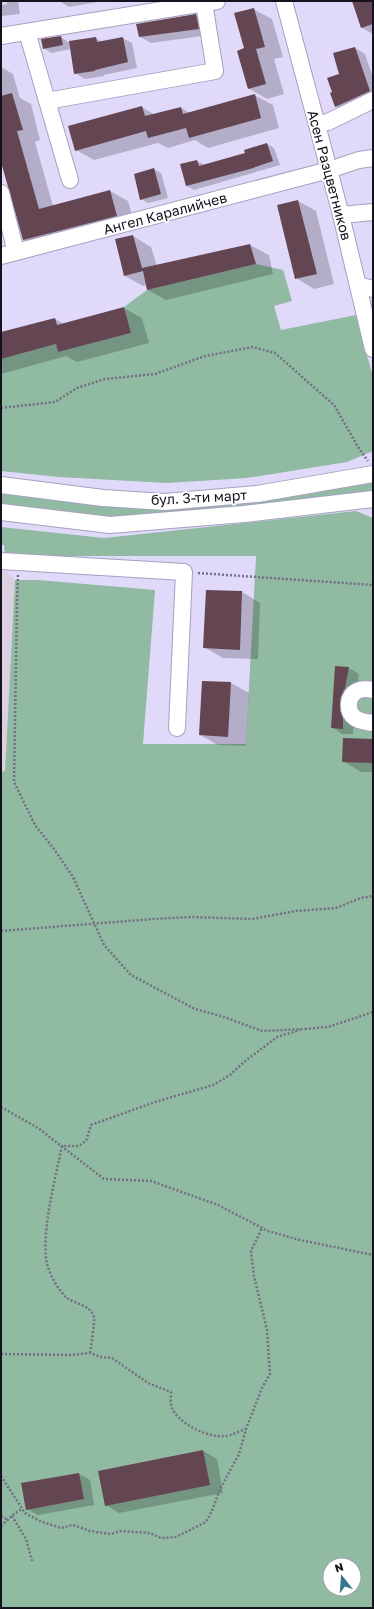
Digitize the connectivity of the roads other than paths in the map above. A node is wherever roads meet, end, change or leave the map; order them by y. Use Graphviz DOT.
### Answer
graph roads {
  1 [pos="284,1"];
  2 [pos="210,2"];
  3 [pos="27,32"];
  4 [pos="1,36"];
  5 [pos="373,100"];
  6 [pos="47,102"];
  7 [pos="317,124"];
  8 [pos="373,158"];
  9 [pos="329,170"];
  10 [pos="70,180"];
  11 [pos="1,193"];
  12 [pos="373,212"];
  13 [pos="341,215"];
  14 [pos="9,254"];
  15 [pos="358,285"];
  16 [pos="373,289"];
  17 [pos="373,346"];
  18 [pos="368,467"];
  19 [pos="1,485"];
  20 [pos="373,499"];
  21 [pos="1,512"];
  22 [pos="1,561"];
  23 [pos="373,690"];
  24 [pos="373,723"];
  25 [pos="177,728"];
  1 -- 7 [label="street, Асен Разцветников"];
  2 -- 3 [label="street"];
  2 -- 6 [label="street"];
  3 -- 4 [label="street"];
  3 -- 6 [label="street"];
  5 -- 7 [label="street"];
  6 -- 10 [label="street"];
  7 -- 9 [label="street, Асен Разцветников"];
  8 -- 9 [label="street, Ангел Каралийчев"];
  9 -- 13 [label="street, Асен Разцветников"];
  9 -- 14 [label="street, Ангел Каралийчев"];
  11 -- 14 [label="street"];
  12 -- 13 [label="street"];
  13 -- 15 [label="street, Асен Разцветников"];
  15 -- 16 [label="street"];
  15 -- 17 [label="street, Асен Разцветников"];
  18 -- 19 [label="street, бул. 3-ти март"];
  20 -- 21 [label="street, бул. 3-ти март"];
  22 -- 25 [label="street"];
  23 -- 24 [label="street"];
}
